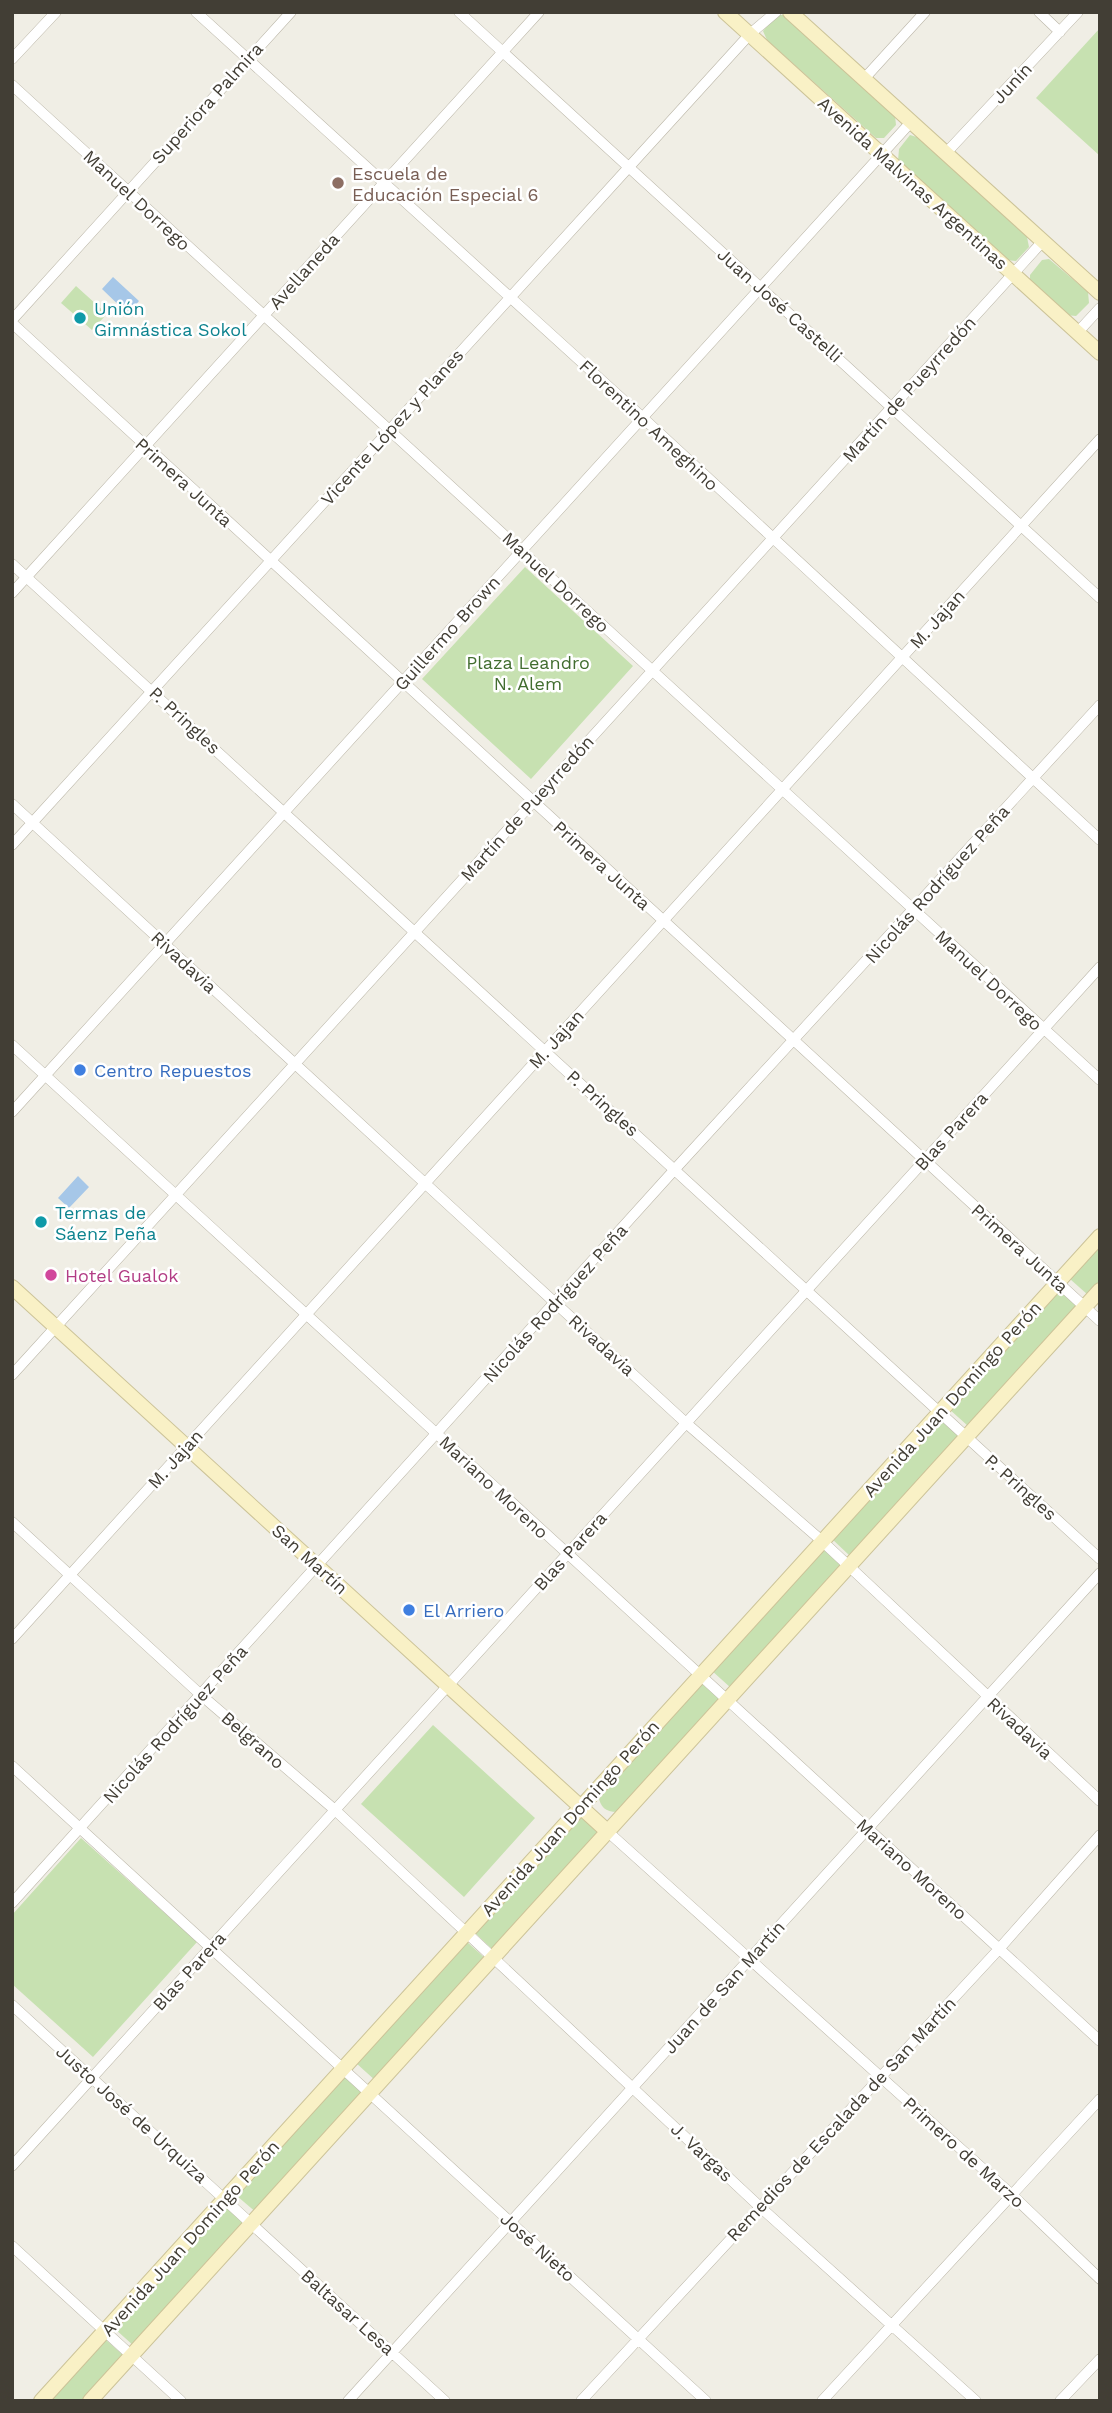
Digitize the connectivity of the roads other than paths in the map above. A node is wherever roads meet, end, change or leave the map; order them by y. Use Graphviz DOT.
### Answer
graph roads {
  1 [pos="56,12"];
  2 [pos="196,12"];
  3 [pos="291,12"];
  4 [pos="459,12"];
  5 [pos="539,12"];
  6 [pos="725,12"];
  7 [pos="776,12"];
  8 [pos="790,12"];
  9 [pos="925,12"];
  10 [pos="1039,12"];
  11 [pos="1078,12"];
  12 [pos="1059,32"];
  13 [pos="750,34"];
  14 [pos="503,52"];
  15 [pos="12,59"];
  16 [pos="247,59"];
  17 [pos="863,80"];
  18 [pos="12,85"];
  19 [pos="911,122"];
  20 [pos="946,153"];
  21 [pos="882,155"];
  22 [pos="629,167"];
  23 [pos="383,184"];
  24 [pos="127,192"];
  25 [pos="1043,241"];
  26 [pos="1013,274"];
  27 [pos="760,288"];
  28 [pos="1100,293"];
  29 [pos="510,297"];
  30 [pos="1100,308"];
  31 [pos="263,317"];
  32 [pos="12,322"];
  33 [pos="1077,333"];
  34 [pos="1100,353"];
  35 [pos="891,408"];
  36 [pos="642,417"];
  37 [pos="390,429"];
  38 [pos="1100,439"];
  39 [pos="145,447"];
  40 [pos="1021,526"];
  41 [pos="772,540"];
  42 [pos="523,550"];
  43 [pos="270,559"];
  44 [pos="12,564"];
  45 [pos="27,577"];
  46 [pos="12,593"];
  47 [pos="1100,598"];
  48 [pos="901,658"];
  49 [pos="651,672"];
  50 [pos="402,682"];
  51 [pos="154,692"];
  52 [pos="1100,705"];
  53 [pos="1033,779"];
  54 [pos="781,791"];
  55 [pos="533,802"];
  56 [pos="12,804"];
  57 [pos="284,813"];
  58 [pos="33,822"];
  59 [pos="1100,840"];
  60 [pos="12,845"];
  61 [pos="914,909"];
  62 [pos="663,921"];
  63 [pos="415,932"];
  64 [pos="164,945"];
  65 [pos="1100,967"];
  66 [pos="1043,1030"];
  67 [pos="795,1039"];
  68 [pos="12,1045"];
  69 [pos="545,1051"];
  70 [pos="295,1064"];
  71 [pos="45,1076"];
  72 [pos="1100,1080"];
  73 [pos="12,1112"];
  74 [pos="925,1160"];
  75 [pos="676,1168"];
  76 [pos="425,1183"];
  77 [pos="176,1195"];
  78 [pos="1100,1236"];
  79 [pos="1058,1282"];
  80 [pos="12,1287"];
  81 [pos="806,1290"];
  82 [pos="1100,1290"];
  83 [pos="556,1303"];
  84 [pos="1084,1307"];
  85 [pos="306,1315"];
  86 [pos="1100,1321"];
  87 [pos="56,1327"];
  88 [pos="12,1375"];
  89 [pos="940,1413"];
  90 [pos="687,1423"];
  91 [pos="436,1433"];
  92 [pos="966,1437"];
  93 [pos="187,1446"];
  94 [pos="12,1522"];
  95 [pos="822,1541"];
  96 [pos="567,1554"];
  97 [pos="1100,1559"];
  98 [pos="318,1566"];
  99 [pos="849,1566"];
  100 [pos="1100,1573"];
  101 [pos="71,1574"];
  102 [pos="12,1639"];
  103 [pos="701,1676"];
  104 [pos="448,1686"];
  105 [pos="201,1695"];
  106 [pos="987,1697"];
  107 [pos="727,1700"];
  108 [pos="12,1766"];
  109 [pos="1100,1801"];
  110 [pos="581,1807"];
  111 [pos="335,1810"];
  112 [pos="80,1828"];
  113 [pos="867,1829"];
  114 [pos="607,1831"];
  115 [pos="1100,1835"];
  116 [pos="12,1903"];
  117 [pos="466,1932"];
  118 [pos="211,1947"];
  119 [pos="999,1949"];
  120 [pos="750,1957"];
  121 [pos="492,1958"];
  122 [pos="12,2005"];
  123 [pos="1100,2041"];
  124 [pos="344,2069"];
  125 [pos="881,2077"];
  126 [pos="92,2078"];
  127 [pos="633,2087"];
  128 [pos="370,2093"];
  129 [pos="1100,2099"];
  130 [pos="12,2166"];
  131 [pos="1012,2194"];
  132 [pos="225,2200"];
  133 [pos="759,2206"];
  134 [pos="510,2221"];
  135 [pos="251,2224"];
  136 [pos="12,2246"];
  137 [pos="1100,2279"];
  138 [pos="892,2324"];
  139 [pos="105,2331"];
  140 [pos="638,2339"];
  141 [pos="392,2352"];
  142 [pos="131,2355"];
  143 [pos="1100,2359"];
  144 [pos="41,2401"];
  145 [pos="90,2401"];
  146 [pos="181,2401"];
  147 [pos="348,2401"];
  148 [pos="444,2401"];
  149 [pos="581,2401"];
  150 [pos="706,2401"];
  151 [pos="822,2401"];
  152 [pos="976,2401"];
  153 [pos="1060,2401"];
  1 -- 15 [label="street"];
  2 -- 16 [label="street, Florentino Ameghino"];
  3 -- 16 [label="street, Superiora Palmira"];
  4 -- 14 [label="street, Juan José Castelli"];
  5 -- 14 [label="street, Avellaneda"];
  6 -- 13 [label="main road, Avenida Malvinas Argentinas"];
  7 -- 13 [label="street, Vicente López y Planes"];
  8 -- 17 [label="main road"];
  9 -- 17 [label="street"];
  10 -- 12 [label="street"];
  11 -- 12 [label="street, Junín"];
  12 -- 20 [label="street, Junín"];
  13 -- 21 [label="main road, Avenida Malvinas Argentinas"];
  13 -- 22 [label="street, Vicente López y Planes"];
  14 -- 22 [label="street, Juan José Castelli"];
  14 -- 23 [label="street, Avellaneda"];
  16 -- 23 [label="street, Florentino Ameghino"];
  16 -- 24 [label="street, Superiora Palmira"];
  17 -- 19 [label="main road"];
  18 -- 24 [label="street, Manuel Dorrego"];
  19 -- 20 [label="main road"];
  19 -- 21 [label="street, Guillermo Brown"];
  20 -- 25 [label="main road"];
  21 -- 26 [label="main road, Avenida Malvinas Argentinas"];
  21 -- 27 [label="street, Guillermo Brown"];
  22 -- 27 [label="street, Juan José Castelli"];
  22 -- 29 [label="street, Vicente López y Planes"];
  23 -- 29 [label="street, Florentino Ameghino"];
  23 -- 31 [label="street, Avellaneda"];
  24 -- 31 [label="street, Manuel Dorrego"];
  24 -- 32 [label="street, Superiora Palmira"];
  25 -- 26 [label="street, Martín de Pueyrredón"];
  25 -- 28 [label="main road"];
  26 -- 33 [label="main road, Avenida Malvinas Argentinas"];
  26 -- 35 [label="street, Martín de Pueyrredón"];
  27 -- 35 [label="street, Juan José Castelli"];
  27 -- 36 [label="street, Guillermo Brown"];
  29 -- 36 [label="street, Florentino Ameghino"];
  29 -- 37 [label="street, Vicente López y Planes"];
  30 -- 33 [label="street"];
  31 -- 37 [label="street, Manuel Dorrego"];
  31 -- 39 [label="street, Avellaneda"];
  32 -- 39 [label="street, Primera Junta"];
  33 -- 34 [label="main road, Avenida Malvinas Argentinas"];
  35 -- 40 [label="street, Juan José Castelli"];
  35 -- 41 [label="street, Martín de Pueyrredón"];
  36 -- 41 [label="street, Florentino Ameghino"];
  36 -- 42 [label="street, Guillermo Brown"];
  37 -- 42 [label="street, Manuel Dorrego"];
  37 -- 43 [label="street, Vicente López y Planes"];
  38 -- 40 [label="street, M. Jajan"];
  39 -- 43 [label="street, Primera Junta"];
  39 -- 45 [label="street, Avellaneda"];
  40 -- 47 [label="street, Juan José Castelli"];
  40 -- 48 [label="street, M. Jajan"];
  41 -- 48 [label="street, Florentino Ameghino"];
  41 -- 49 [label="street, Martín de Pueyrredón"];
  42 -- 49 [label="street, Manuel Dorrego"];
  42 -- 50 [label="street, Guillermo Brown"];
  43 -- 50 [label="street, Primera Junta"];
  43 -- 51 [label="street, Vicente López y Planes"];
  44 -- 45 [label="street, P. Pringles"];
  45 -- 46 [label="street, Avellaneda"];
  45 -- 51 [label="street, P. Pringles"];
  48 -- 53 [label="street, Florentino Ameghino"];
  48 -- 54 [label="street, M. Jajan"];
  49 -- 54 [label="street, Manuel Dorrego"];
  49 -- 55 [label="street, Martín de Pueyrredón"];
  50 -- 55 [label="street, Primera Junta"];
  50 -- 57 [label="street, Guillermo Brown"];
  51 -- 57 [label="street, P. Pringles"];
  51 -- 58 [label="street, Vicente López y Planes"];
  52 -- 53 [label="street, Nicolás Rodríguez Peña"];
  53 -- 59 [label="street, Florentino Ameghino"];
  53 -- 61 [label="street, Nicolás Rodríguez Peña"];
  54 -- 61 [label="street, Manuel Dorrego"];
  54 -- 62 [label="street, M. Jajan"];
  55 -- 62 [label="street, Primera Junta"];
  55 -- 63 [label="street, Martín de Pueyrredón"];
  56 -- 58 [label="street, Rivadavia"];
  57 -- 63 [label="street, P. Pringles"];
  57 -- 64 [label="street, Guillermo Brown"];
  58 -- 60 [label="street, Vicente López y Planes"];
  58 -- 64 [label="street, Rivadavia"];
  61 -- 66 [label="street, Manuel Dorrego"];
  61 -- 67 [label="street, Nicolás Rodríguez Peña"];
  62 -- 67 [label="street, Primera Junta"];
  62 -- 69 [label="street, M. Jajan"];
  63 -- 69 [label="street, P. Pringles"];
  63 -- 70 [label="street, Martín de Pueyrredón"];
  64 -- 70 [label="street, Rivadavia"];
  64 -- 71 [label="street, Guillermo Brown"];
  65 -- 66 [label="street, Blas Parera"];
  66 -- 72 [label="street, Manuel Dorrego"];
  66 -- 74 [label="street, Blas Parera"];
  67 -- 74 [label="street, Primera Junta"];
  67 -- 75 [label="street, Nicolás Rodríguez Peña"];
  68 -- 71 [label="street, Mariano Moreno"];
  69 -- 75 [label="street, P. Pringles"];
  69 -- 76 [label="street, M. Jajan"];
  70 -- 76 [label="street, Rivadavia"];
  70 -- 77 [label="street, Martín de Pueyrredón"];
  71 -- 73 [label="street, Guillermo Brown"];
  71 -- 77 [label="street, Mariano Moreno"];
  74 -- 79 [label="street, Primera Junta"];
  74 -- 81 [label="street, Blas Parera"];
  75 -- 81 [label="street, P. Pringles"];
  75 -- 83 [label="street, Nicolás Rodríguez Peña"];
  76 -- 83 [label="street, Rivadavia"];
  76 -- 85 [label="street, M. Jajan"];
  77 -- 85 [label="street, Mariano Moreno"];
  77 -- 87 [label="street, Martín de Pueyrredón"];
  78 -- 79 [label="main road, Avenida Juan Domingo Perón"];
  79 -- 84 [label="street, Primera Junta"];
  79 -- 89 [label="main road, Avenida Juan Domingo Perón"];
  80 -- 87 [label="main road, San Martín"];
  81 -- 89 [label="street, P. Pringles"];
  81 -- 90 [label="street, Blas Parera"];
  82 -- 84 [label="main road, Avenida Juan Domingo Perón"];
  83 -- 90 [label="street, Rivadavia"];
  83 -- 91 [label="street, Nicolás Rodríguez Peña"];
  84 -- 86 [label="street, Primera Junta"];
  84 -- 92 [label="main road, Avenida Juan Domingo Perón"];
  85 -- 91 [label="street, Mariano Moreno"];
  85 -- 93 [label="street, M. Jajan"];
  87 -- 88 [label="street, Martín de Pueyrredón"];
  87 -- 93 [label="main road, San Martín"];
  89 -- 92 [label="street, P. Pringles"];
  89 -- 95 [label="main road, Avenida Juan Domingo Perón"];
  90 -- 95 [label="street, Rivadavia"];
  90 -- 96 [label="street, Blas Parera"];
  91 -- 96 [label="street, Mariano Moreno"];
  91 -- 98 [label="street, Nicolás Rodríguez Peña"];
  92 -- 97 [label="street, P. Pringles"];
  92 -- 99 [label="main road, Avenida Juan Domingo Perón"];
  93 -- 98 [label="main road, San Martín"];
  93 -- 101 [label="street, M. Jajan"];
  94 -- 101 [label="street, Belgrano"];
  95 -- 99 [label="street, Rivadavia"];
  95 -- 103 [label="main road, Avenida Juan Domingo Perón"];
  96 -- 103 [label="street, Mariano Moreno"];
  96 -- 104 [label="street, Blas Parera"];
  98 -- 104 [label="main road, San Martín"];
  98 -- 105 [label="street, Nicolás Rodríguez Peña"];
  99 -- 106 [label="street, Rivadavia"];
  99 -- 107 [label="main road, Avenida Juan Domingo Perón"];
  100 -- 106 [label="street, Juan de San Martín"];
  101 -- 102 [label="street, M. Jajan"];
  101 -- 105 [label="street, Belgrano"];
  103 -- 107 [label="street, Mariano Moreno"];
  103 -- 110 [label="main road, Avenida Juan Domingo Perón"];
  104 -- 110 [label="main road, San Martín"];
  104 -- 111 [label="street, Blas Parera"];
  105 -- 111 [label="street, Belgrano"];
  105 -- 112 [label="street, Nicolás Rodríguez Peña"];
  106 -- 109 [label="street, Rivadavia"];
  106 -- 113 [label="street, Juan de San Martín"];
  107 -- 113 [label="street, Mariano Moreno"];
  107 -- 114 [label="main road, Avenida Juan Domingo Perón"];
  108 -- 112 [label="street, José Nieto"];
  110 -- 114 [label="main road, San Martín"];
  110 -- 117 [label="main road, Avenida Juan Domingo Perón"];
  111 -- 117 [label="street, Belgrano"];
  111 -- 118 [label="street, Blas Parera"];
  112 -- 116 [label="street, Nicolás Rodríguez Peña"];
  112 -- 118 [label="street, José Nieto"];
  113 -- 119 [label="street, Mariano Moreno"];
  113 -- 120 [label="street, Juan de San Martín"];
  114 -- 120 [label="street, Primero de Marzo"];
  114 -- 121 [label="main road, Avenida Juan Domingo Perón"];
  115 -- 119 [label="street, Remedios de Escalada de San Martín"];
  117 -- 121 [label="street, Belgrano"];
  117 -- 124 [label="main road, Avenida Juan Domingo Perón"];
  118 -- 124 [label="street, José Nieto"];
  118 -- 126 [label="street, Blas Parera"];
  119 -- 123 [label="street, Mariano Moreno"];
  119 -- 125 [label="street, Remedios de Escalada de San Martín"];
  120 -- 125 [label="street, Primero de Marzo"];
  120 -- 127 [label="street, Juan de San Martín"];
  121 -- 127 [label="street, J. Vargas"];
  121 -- 128 [label="main road, Avenida Juan Domingo Perón"];
  122 -- 126 [label="street, Justo José de Urquiza"];
  124 -- 128 [label="street, José Nieto"];
  124 -- 132 [label="main road, Avenida Juan Domingo Perón"];
  125 -- 131 [label="street, Primero de Marzo"];
  125 -- 133 [label="street, Remedios de Escalada de San Martín"];
  126 -- 130 [label="street, Blas Parera"];
  126 -- 132 [label="street, Justo José de Urquiza"];
  127 -- 133 [label="street, J. Vargas"];
  127 -- 134 [label="street, Juan de San Martín"];
  128 -- 134 [label="street, José Nieto"];
  128 -- 135 [label="main road, Avenida Juan Domingo Perón"];
  129 -- 131 [label="street"];
  131 -- 137 [label="street, Primero de Marzo"];
  131 -- 138 [label="street"];
  132 -- 135 [label="street, Justo José de Urquiza"];
  132 -- 139 [label="main road, Avenida Juan Domingo Perón"];
  133 -- 138 [label="street, J. Vargas"];
  133 -- 140 [label="street, Remedios de Escalada de San Martín"];
  134 -- 140 [label="street, José Nieto"];
  134 -- 141 [label="street, Juan de San Martín"];
  135 -- 141 [label="street, Baltasar Lesa"];
  135 -- 142 [label="main road, Avenida Juan Domingo Perón"];
  136 -- 139 [label="street"];
  138 -- 151 [label="street"];
  138 -- 152 [label="street, J. Vargas"];
  139 -- 142 [label="street"];
  139 -- 144 [label="main road, Avenida Juan Domingo Perón"];
  140 -- 149 [label="street, Remedios de Escalada de San Martín"];
  140 -- 150 [label="street, José Nieto"];
  141 -- 147 [label="street, Juan de San Martín"];
  141 -- 148 [label="street, Baltasar Lesa"];
  142 -- 145 [label="main road, Avenida Juan Domingo Perón"];
  142 -- 146 [label="street"];
  143 -- 153 [label="street"];
}
